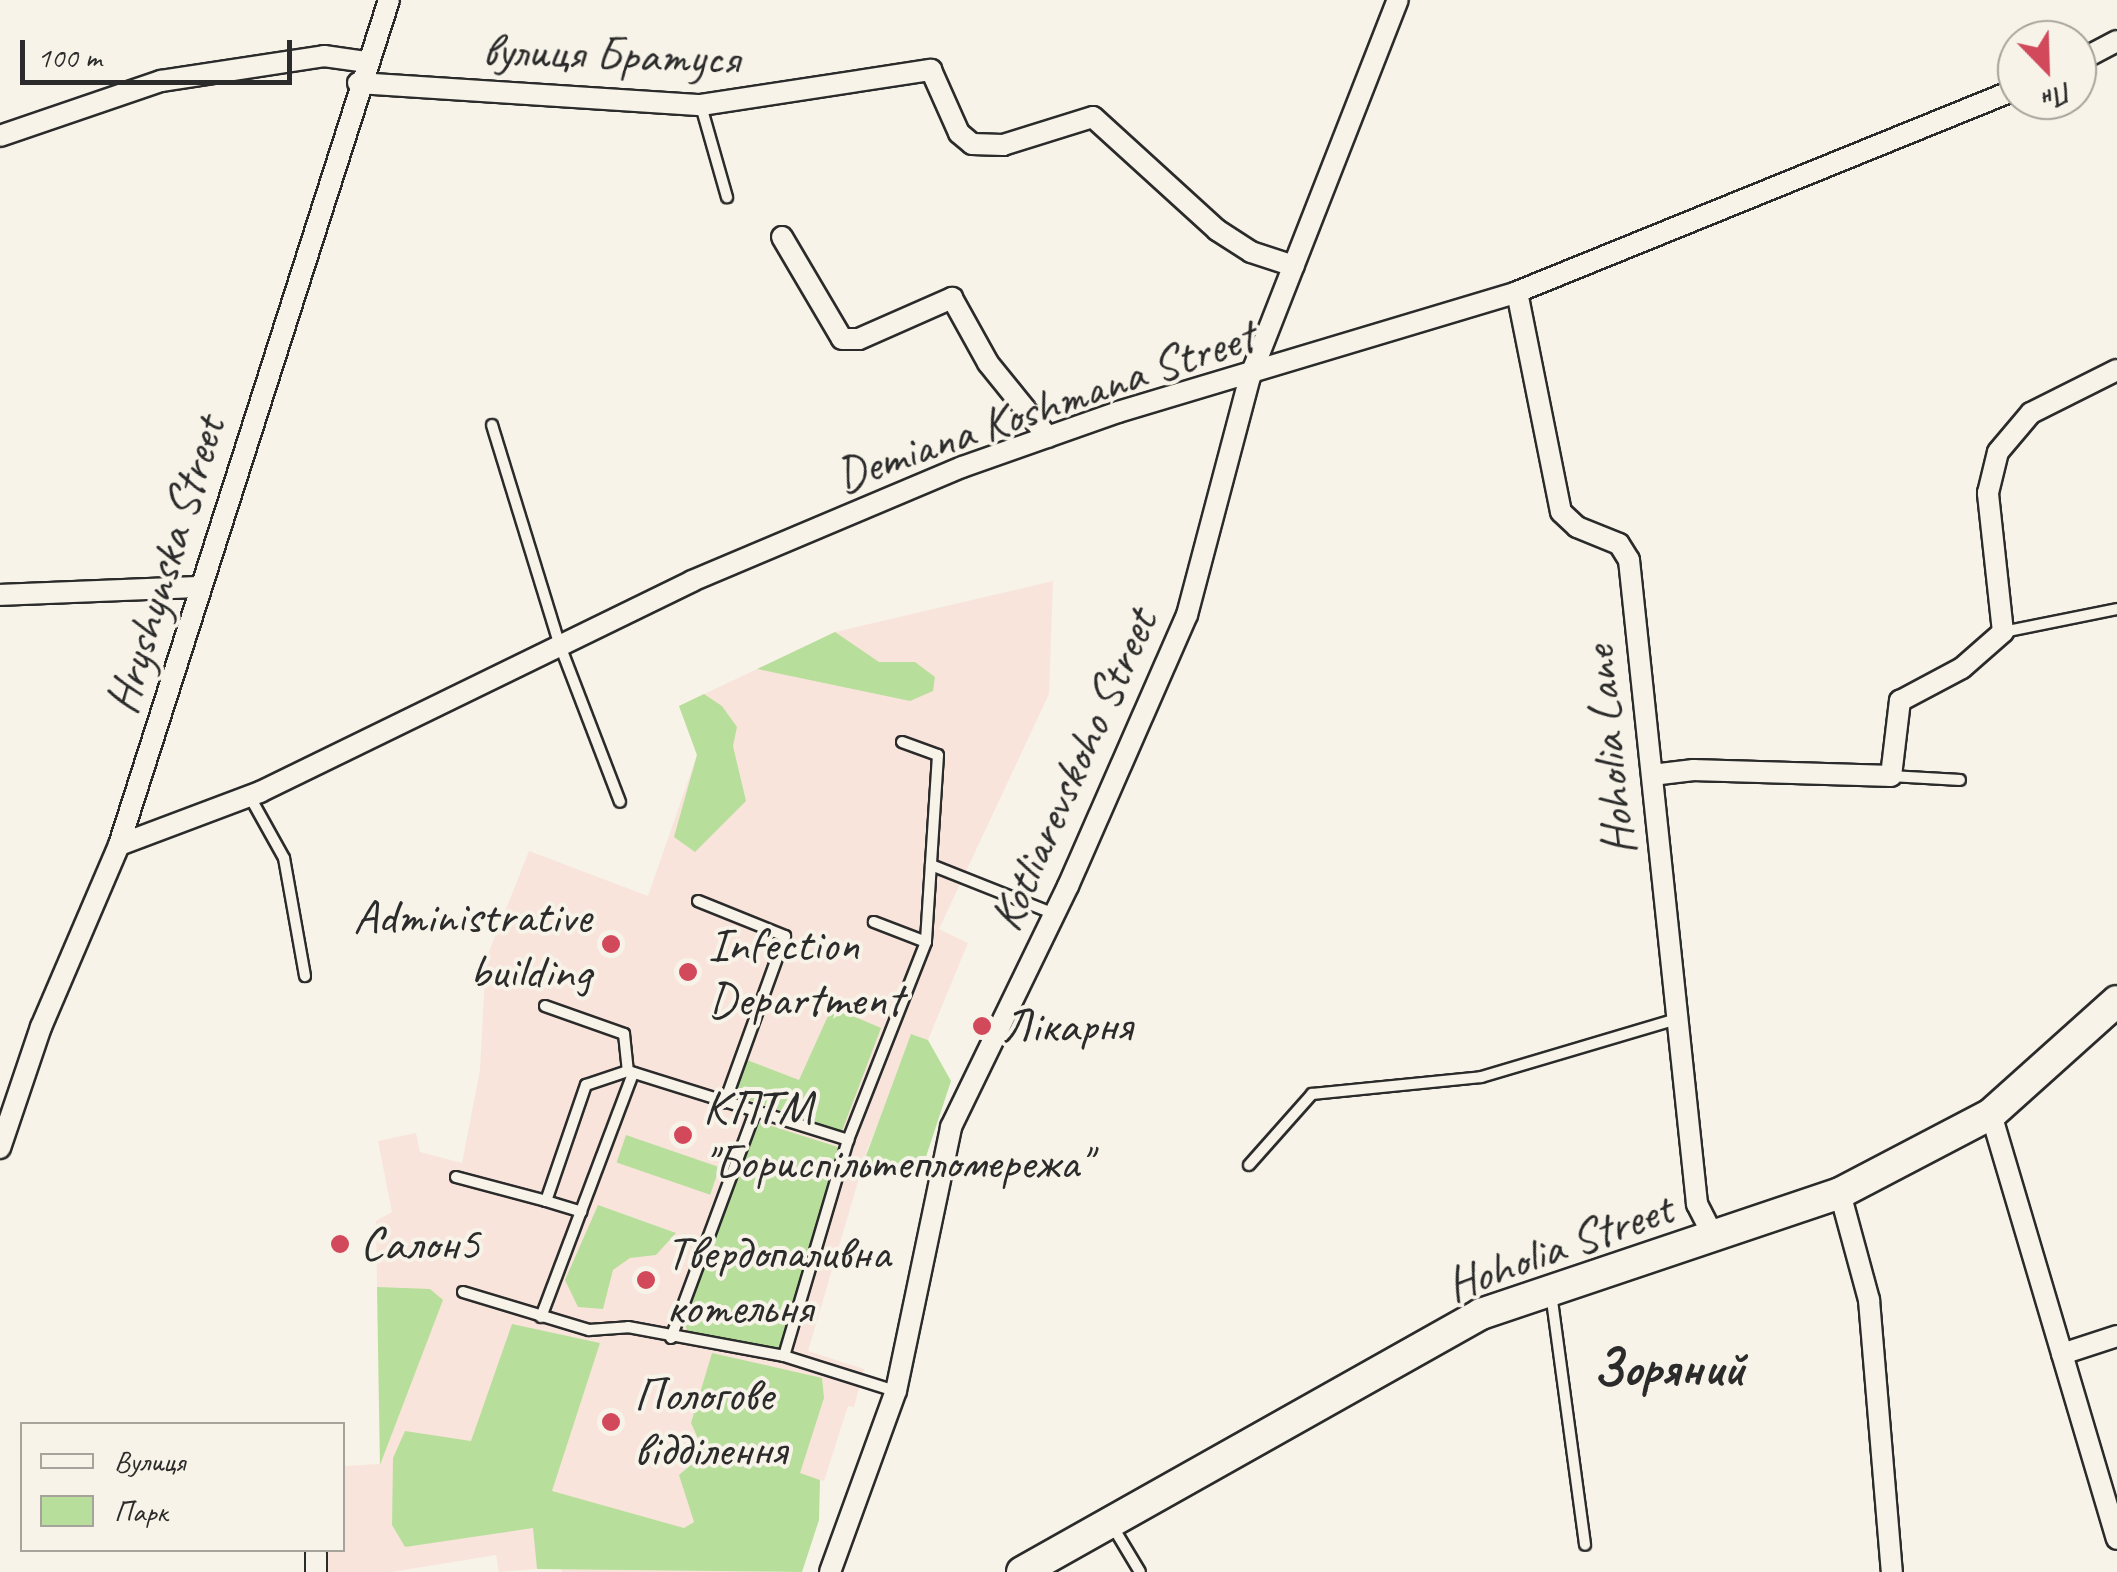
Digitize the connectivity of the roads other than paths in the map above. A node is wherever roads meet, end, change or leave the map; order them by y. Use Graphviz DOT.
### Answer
graph roads {
  1 [pos="389,0"];
  2 [pos="1398,0"];
  3 [pos="366,62"];
  4 [pos="358,83"];
  5 [pos="1997,97"];
  6 [pos="700,104"];
  7 [pos="0,136"];
  8 [pos="727,197"];
  9 [pos="782,237"];
  10 [pos="1294,266"];
  11 [pos="1517,292"];
  12 [pos="2117,370"];
  13 [pos="1250,376"];
  14 [pos="492,425"];
  15 [pos="1048,437"];
  16 [pos="200,588"];
  17 [pos="0,596"];
  18 [pos="2117,609"];
  19 [pos="2002,632"];
  20 [pos="559,643"];
  21 [pos="902,742"];
  22 [pos="1652,775"];
  23 [pos="1891,776"];
  24 [pos="1960,780"];
  25 [pos="250,796"];
  26 [pos="620,802"];
  27 [pos="119,845"];
  28 [pos="931,866"];
  29 [pos="698,901"];
  30 [pos="1055,914"];
  31 [pos="874,922"];
  32 [pos="926,942"];
  33 [pos="305,976"];
  34 [pos="2117,1001"];
  35 [pos="544,1006"];
  36 [pos="1678,1019"];
  37 [pos="631,1072"];
  38 [pos="725,1102"];
  39 [pos="756,1112"];
  40 [pos="1991,1114"];
  41 [pos="848,1140"];
  42 [pos="0,1148"];
  43 [pos="1250,1165"];
  44 [pos="456,1177"];
  45 [pos="1840,1194"];
  46 [pos="546,1200"];
  47 [pos="580,1212"];
  48 [pos="1715,1239"];
  49 [pos="462,1292"];
  50 [pos="1551,1292"];
  51 [pos="540,1316"];
  52 [pos="2117,1336"];
  53 [pos="671,1338"];
  54 [pos="2062,1354"];
  55 [pos="784,1356"];
  56 [pos="896,1391"];
  57 [pos="1112,1526"];
  58 [pos="2117,1540"];
  59 [pos="1585,1545"];
  60 [pos="830,1572"];
  61 [pos="1022,1572"];
  62 [pos="1140,1572"];
  63 [pos="1892,1572"];
  1 -- 3 [label="street, Hryshynska Street"];
  2 -- 10 [label="street, Kotliarevskoho Street"];
  3 -- 4 [label="street, Hryshynska Street"];
  3 -- 7 [label="street"];
  4 -- 6 [label="street, вулиця Братуся"];
  4 -- 16 [label="street, Hryshynska Street"];
  5 -- 11 [label="street, Demiana Koshmana Street"];
  6 -- 8 [label="lane"];
  6 -- 10 [label="street, вулиця Братуся"];
  9 -- 15 [label="street"];
  10 -- 13 [label="street, Kotliarevskoho Street"];
  11 -- 13 [label="street, Demiana Koshmana Street"];
  11 -- 22 [label="street, Hoholia Lane"];
  12 -- 19 [label="street"];
  13 -- 15 [label="street, Demiana Koshmana Street"];
  13 -- 30 [label="street, Kotliarevskoho Street"];
  14 -- 20 [label="lane"];
  15 -- 20 [label="street, Demiana Koshmana Street"];
  16 -- 17 [label="street"];
  16 -- 27 [label="street, Hryshynska Street"];
  18 -- 19 [label="lane"];
  19 -- 23 [label="street"];
  20 -- 25 [label="street, Demiana Koshmana Street"];
  20 -- 26 [label="lane"];
  21 -- 28 [label="lane"];
  22 -- 23 [label="street"];
  22 -- 36 [label="street, Hoholia Lane"];
  23 -- 24 [label="lane"];
  25 -- 27 [label="street, Demiana Koshmana Street"];
  25 -- 33 [label="lane"];
  27 -- 42 [label="street, Hryshynska Street"];
  28 -- 30 [label="lane"];
  28 -- 32 [label="lane"];
  29 -- 38 [label="lane"];
  30 -- 56 [label="street, Kotliarevskoho Street"];
  31 -- 32 [label="lane"];
  32 -- 41 [label="lane"];
  34 -- 40 [label="street, Hoholia Street"];
  35 -- 37 [label="lane"];
  36 -- 43 [label="lane"];
  36 -- 48 [label="street, Hoholia Lane"];
  37 -- 38 [label="lane"];
  37 -- 46 [label="lane"];
  37 -- 47 [label="lane"];
  38 -- 39 [label="lane"];
  39 -- 41 [label="lane"];
  39 -- 53 [label="lane"];
  40 -- 45 [label="street, Hoholia Street"];
  40 -- 54 [label="street"];
  41 -- 55 [label="lane"];
  44 -- 46 [label="lane"];
  45 -- 48 [label="street, Hoholia Street"];
  45 -- 63 [label="street"];
  46 -- 47 [label="lane"];
  47 -- 51 [label="lane"];
  48 -- 50 [label="street, Hoholia Street"];
  49 -- 51 [label="lane"];
  50 -- 57 [label="street, Hoholia Street"];
  50 -- 59 [label="lane"];
  51 -- 53 [label="lane"];
  52 -- 54 [label="street"];
  53 -- 55 [label="lane"];
  54 -- 58 [label="street"];
  55 -- 56 [label="lane"];
  56 -- 60 [label="street, Kotliarevskoho Street"];
  57 -- 61 [label="street, Hoholia Street"];
  57 -- 62 [label="lane"];
}
